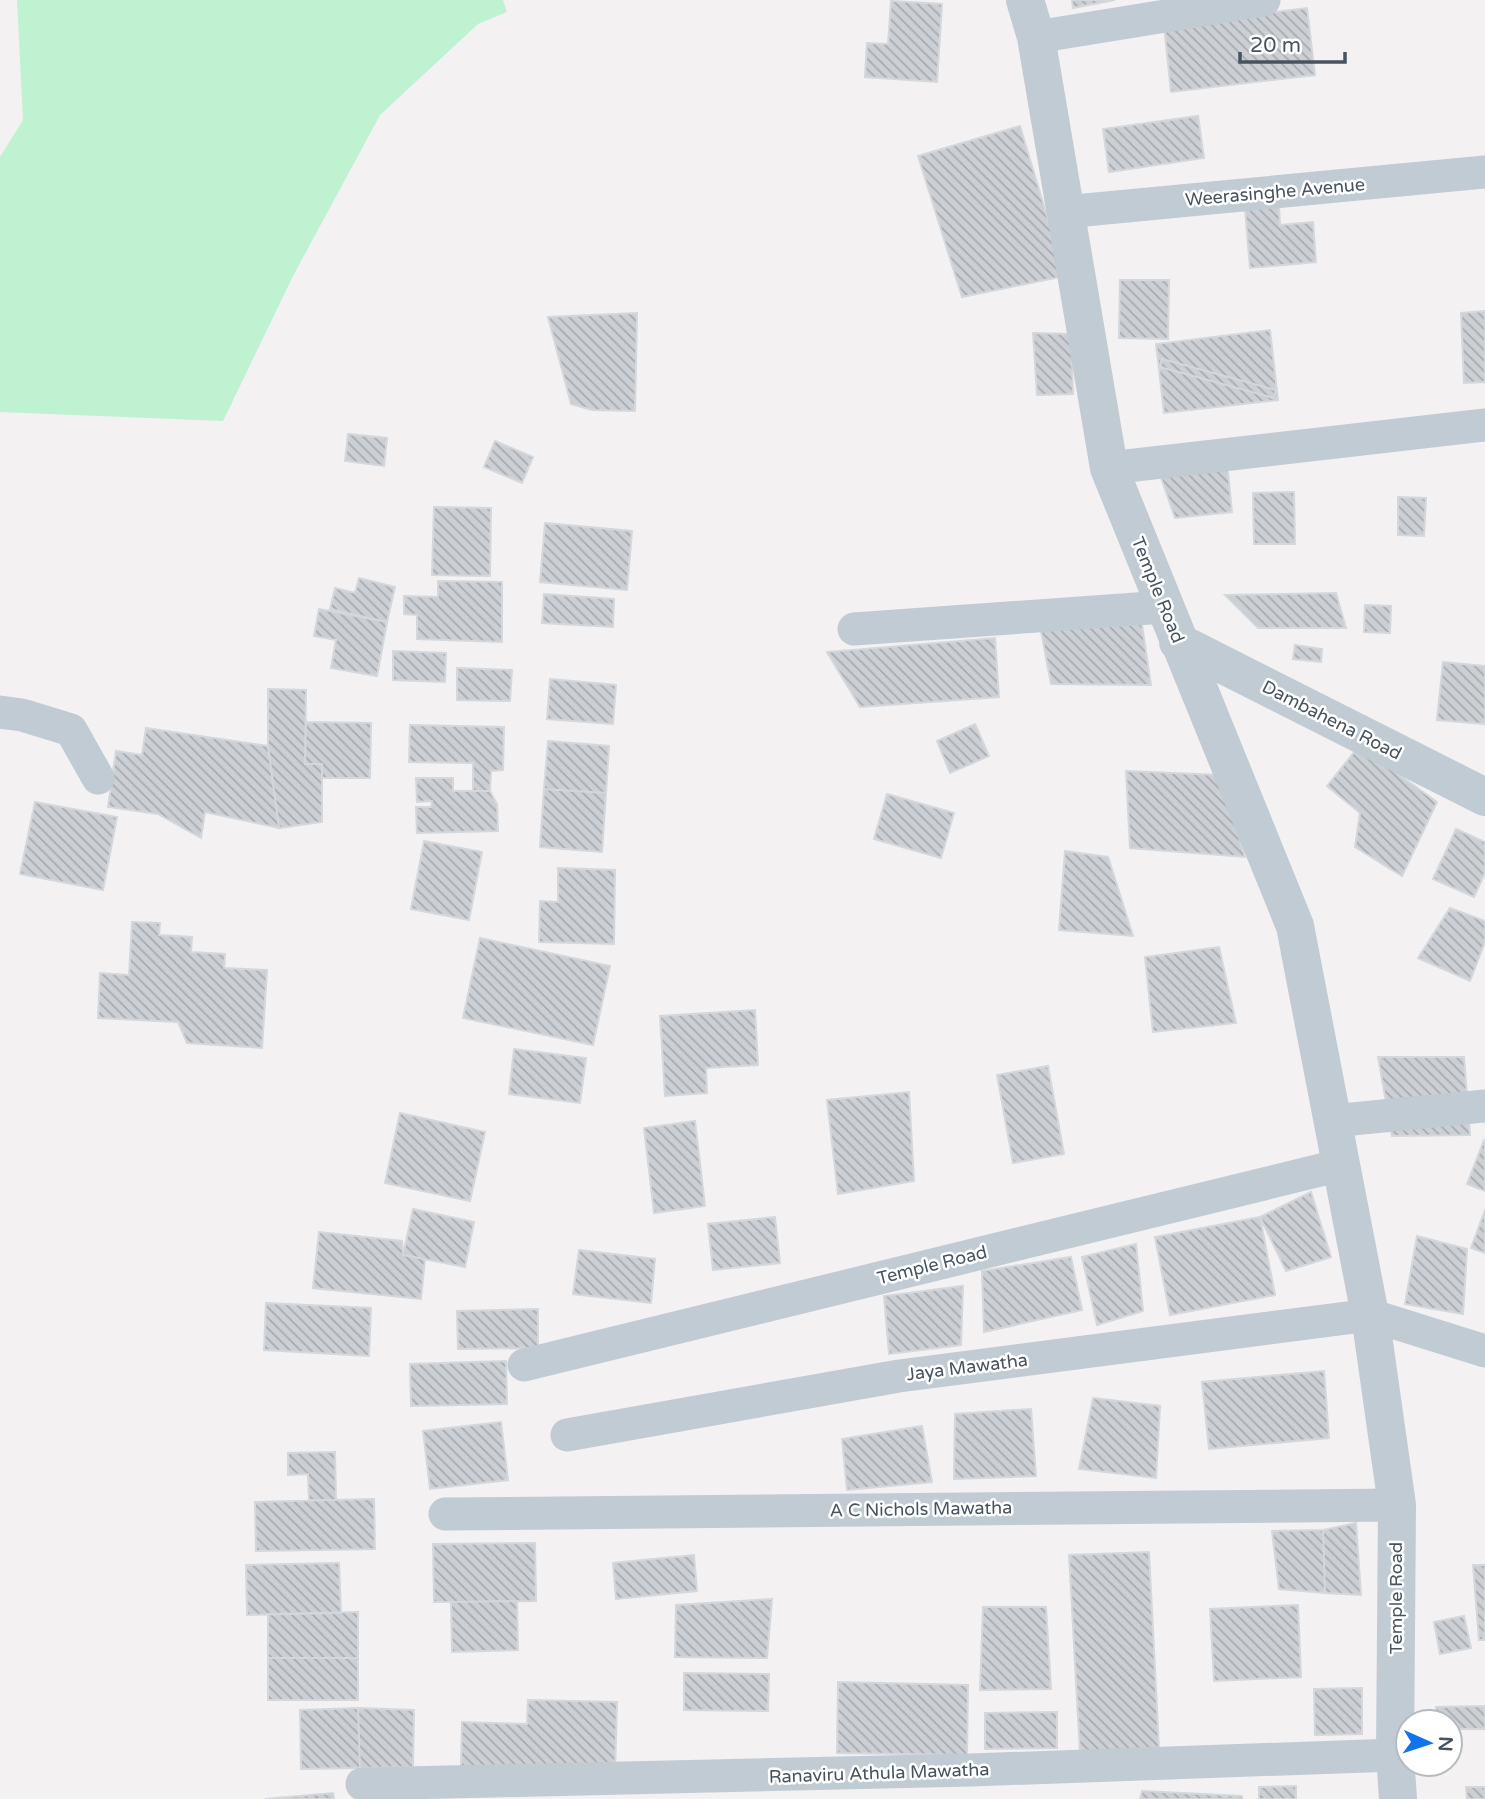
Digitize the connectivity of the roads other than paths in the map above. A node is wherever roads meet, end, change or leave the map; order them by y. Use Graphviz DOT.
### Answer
graph roads {
  1 [pos="1025,0"];
  2 [pos="1264,0"];
  3 [pos="1036,37"];
  4 [pos="1485,172"];
  5 [pos="1064,212"];
  6 [pos="1485,425"];
  7 [pos="1109,468"];
  8 [pos="1164,607"];
  9 [pos="854,629"];
  10 [pos="1178,642"];
  11 [pos="0,712"];
  12 [pos="98,778"];
  13 [pos="1485,797"];
  14 [pos="1485,1106"];
  15 [pos="1332,1121"];
  16 [pos="1341,1165"];
  17 [pos="1370,1315"];
  18 [pos="1485,1351"];
  19 [pos="524,1365"];
  20 [pos="566,1435"];
  21 [pos="1397,1505"];
  22 [pos="445,1514"];
  23 [pos="1395,1708"];
  24 [pos="1394,1755"];
  25 [pos="1397,1778"];
  26 [pos="362,1784"];
  27 [pos="1398,1799"];
  1 -- 3 [label="street, Temple Road"];
  2 -- 3 [label="street"];
  3 -- 5 [label="street, Temple Road"];
  4 -- 5 [label="street, Weerasinghe Avenue"];
  5 -- 7 [label="street, Temple Road"];
  6 -- 7 [label="street"];
  7 -- 8 [label="street, Temple Road"];
  8 -- 9 [label="street"];
  8 -- 10 [label="street, Temple Road"];
  10 -- 13 [label="street, Dambahena Road"];
  10 -- 15 [label="street, Temple Road"];
  11 -- 12 [label="street"];
  14 -- 15 [label="street"];
  15 -- 16 [label="street, Temple Road"];
  16 -- 17 [label="street, Temple Road"];
  16 -- 19 [label="street, Temple Road"];
  17 -- 18 [label="street"];
  17 -- 20 [label="street, Jaya Mawatha"];
  17 -- 21 [label="street, Temple Road"];
  21 -- 22 [label="street, A C Nichols Mawatha"];
  21 -- 23 [label="street, Temple Road"];
  24 -- 26 [label="street, Ranaviru Athula Mawatha"];
  25 -- 27 [label="street, Temple Road"];
}
